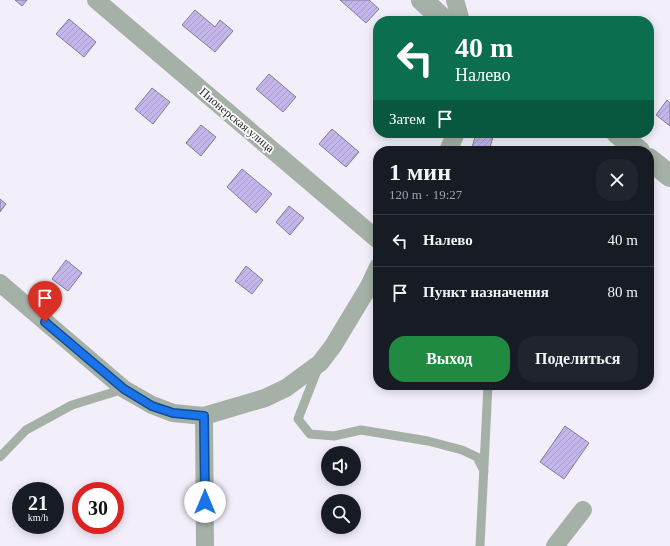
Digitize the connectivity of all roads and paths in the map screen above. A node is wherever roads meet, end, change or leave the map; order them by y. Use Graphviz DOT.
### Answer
graph roads {
  1 [pos="96,0"];
  2 [pos="422,0"];
  3 [pos="455,0"];
  4 [pos="440,16"];
  5 [pos="460,16"];
  6 [pos="623,138"];
  7 [pos="633,146"];
  8 [pos="654,163"];
  9 [pos="670,176"];
  10 [pos="373,236"];
  11 [pos="0,283"];
  12 [pos="373,293"];
  13 [pos="320,363"];
  14 [pos="124,389"];
  15 [pos="488,390"];
  16 [pos="204,416"];
  17 [pos="0,457"];
  18 [pos="484,471"];
  19 [pos="583,510"];
  20 [pos="205,546"];
  21 [pos="480,546"];
  22 [pos="555,546"];
  1 -- 10 [label="street, Пионерская улица"];
  2 -- 4 [label="street"];
  3 -- 5 [label="street"];
  6 -- 7 [label="street"];
  8 -- 9 [label="street"];
  11 -- 14 [label="street"];
  12 -- 13 [label="street"];
  13 -- 16 [label="street"];
  13 -- 18 [label="lane"];
  14 -- 16 [label="street"];
  14 -- 17 [label="lane"];
  15 -- 18 [label="lane"];
  16 -- 20 [label="street"];
  18 -- 21 [label="lane"];
  19 -- 22 [label="street"];
}
